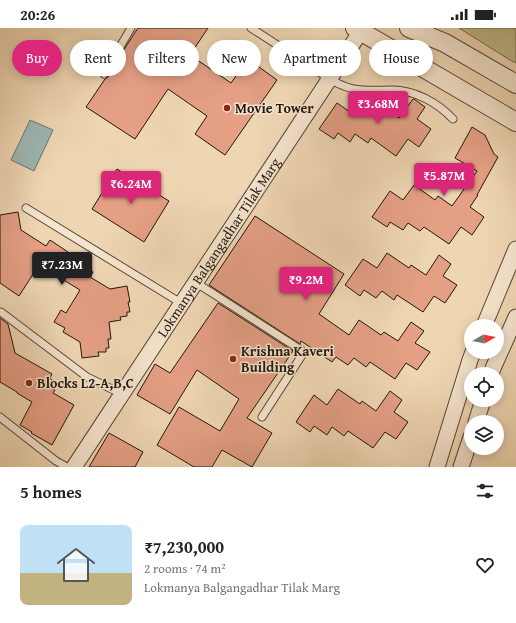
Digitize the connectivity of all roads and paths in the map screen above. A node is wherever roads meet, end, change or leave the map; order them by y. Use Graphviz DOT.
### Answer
graph roads {
  1 [pos="131,28"];
  2 [pos="251,28"];
  3 [pos="409,28"];
  4 [pos="359,29"];
  5 [pos="124,40"];
  6 [pos="330,79"];
  7 [pos="516,84"];
  8 [pos="454,119"];
  9 [pos="516,122"];
  10 [pos="26,208"];
  11 [pos="516,249"];
  12 [pos="195,282"];
  13 [pos="181,303"];
  14 [pos="0,312"];
  15 [pos="516,316"];
  16 [pos="487,319"];
  17 [pos="470,359"];
  18 [pos="494,367"];
  19 [pos="122,394"];
  20 [pos="0,417"];
  21 [pos="262,417"];
  22 [pos="465,455"];
  23 [pos="66,467"];
  24 [pos="74,467"];
  25 [pos="437,467"];
  26 [pos="461,467"];
  1 -- 5 [label="lane"];
  2 -- 6 [label="lane"];
  3 -- 7 [label="street"];
  4 -- 6 [label="street, Lokmanya Balgangadhar Tilak Marg"];
  4 -- 9 [label="street"];
  6 -- 8 [label="lane"];
  6 -- 12 [label="street, Lokmanya Balgangadhar Tilak Marg"];
  10 -- 13 [label="lane"];
  11 -- 16 [label="street"];
  12 -- 13 [label="street, Lokmanya Balgangadhar Tilak Marg"];
  12 -- 21 [label="lane"];
  13 -- 19 [label="street, Lokmanya Balgangadhar Tilak Marg"];
  14 -- 19 [label="lane"];
  15 -- 18 [label="street"];
  17 -- 25 [label="street"];
  19 -- 24 [label="street, Lokmanya Balgangadhar Tilak Marg"];
  20 -- 23 [label="lane"];
  22 -- 26 [label="street"];
}
